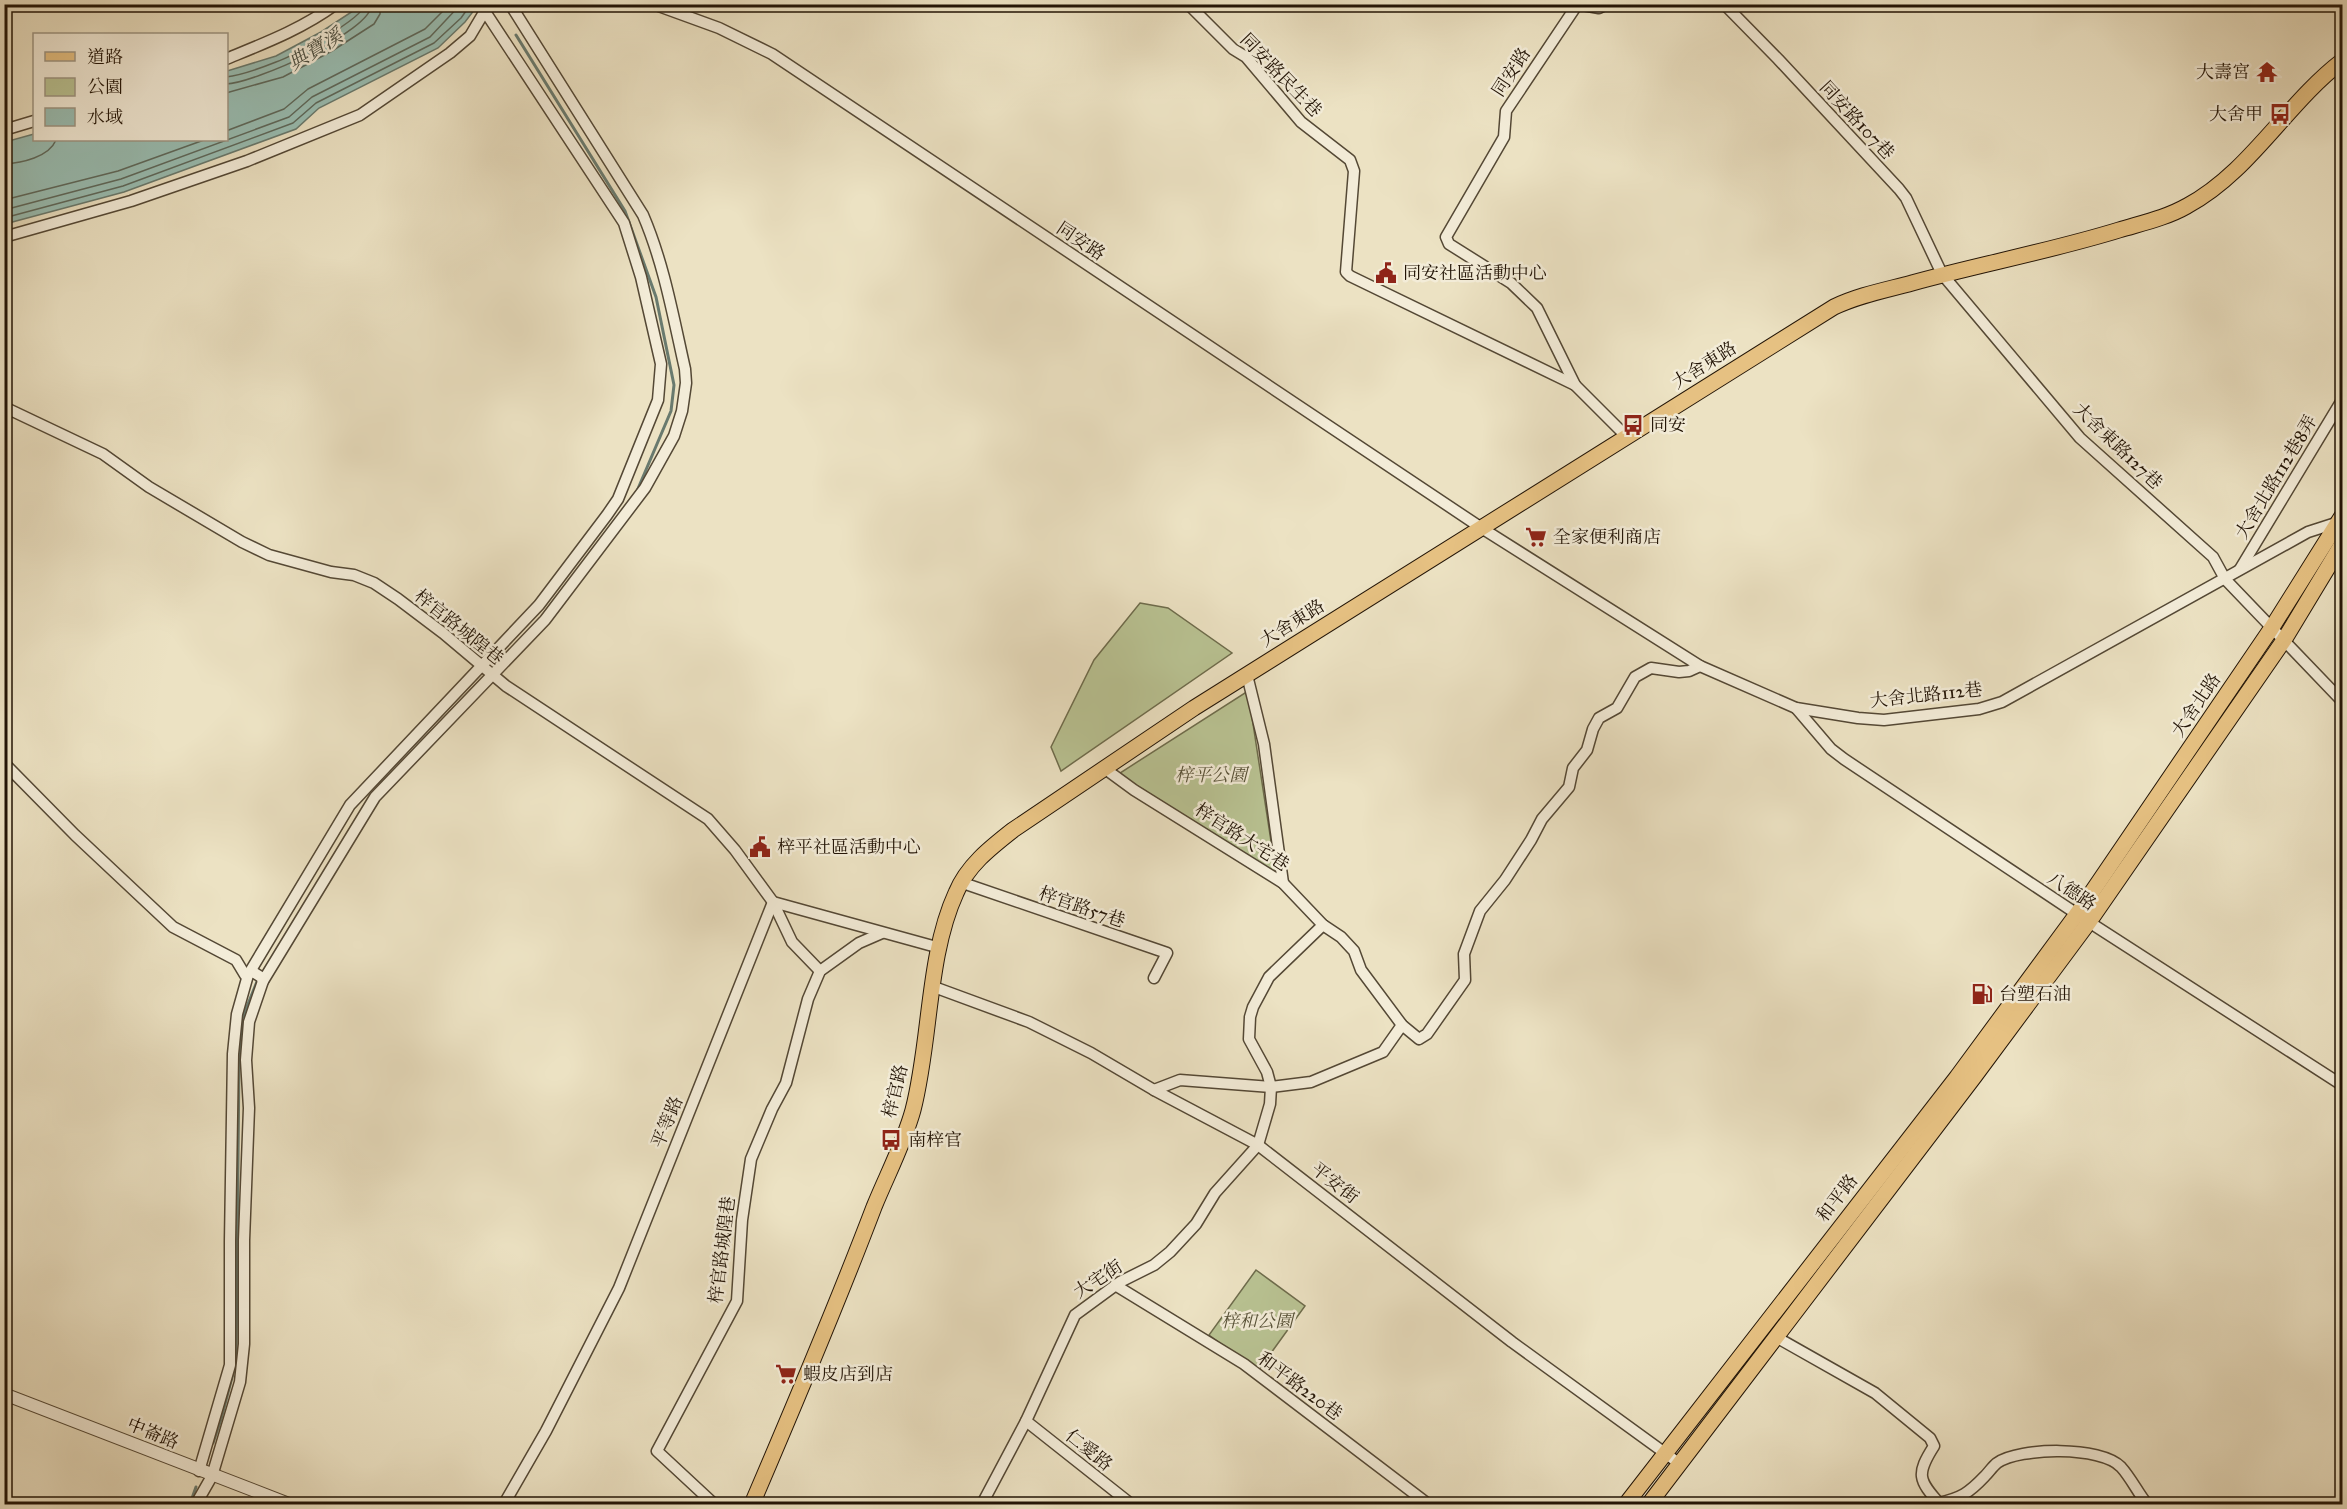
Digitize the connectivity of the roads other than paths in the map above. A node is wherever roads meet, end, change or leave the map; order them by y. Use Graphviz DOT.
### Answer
graph roads {
  1 [pos="336,4"];
  2 [pos="510,4"];
  3 [pos="653,4"];
  4 [pos="1188,4"];
  5 [pos="1607,4"];
  6 [pos="1724,4"];
  7 [pos="1577,5"];
  8 [pos="487,9"];
  9 [pos="228,57"];
  10 [pos="2343,61"];
  11 [pos="33,121"];
  12 [pos="4,130"];
  13 [pos="4,237"];
  14 [pos="1346,272"];
  15 [pos="1942,274"];
  16 [pos="1575,385"];
  17 [pos="2343,400"];
  18 [pos="4,407"];
  19 [pos="1627,437"];
  20 [pos="2341,520"];
  21 [pos="1480,527"];
  22 [pos="2343,543"];
  23 [pos="2238,572"];
  24 [pos="2225,579"];
  25 [pos="2277,634"];
  26 [pos="480,666"];
  27 [pos="1700,666"];
  28 [pos="493,675"];
  29 [pos="1247,675"];
  30 [pos="2343,701"];
  31 [pos="1796,708"];
  32 [pos="4,763"];
  33 [pos="1104,768"];
  34 [pos="357,810"];
  35 [pos="960,882"];
  36 [pos="1283,883"];
  37 [pos="773,902"];
  38 [pos="2083,918"];
  39 [pos="1323,925"];
  40 [pos="882,933"];
  41 [pos="940,948"];
  42 [pos="820,971"];
  43 [pos="256,976"];
  44 [pos="1154,978"];
  45 [pos="934,987"];
  46 [pos="1401,1025"];
  47 [pos="2343,1086"];
  48 [pos="1271,1087"];
  49 [pos="1154,1090"];
  50 [pos="1258,1145"];
  51 [pos="1868,1190"];
  52 [pos="1881,1200"];
  53 [pos="237,1241"];
  54 [pos="1115,1286"];
  55 [pos="1776,1337"];
  56 [pos="4,1394"];
  57 [pos="1026,1421"];
  58 [pos="1664,1454"];
  59 [pos="1680,1464"];
  60 [pos="199,1471"];
  61 [pos="212,1476"];
  62 [pos="196,1504"];
  63 [pos="289,1504"];
  64 [pos="504,1504"];
  65 [pos="714,1504"];
  66 [pos="752,1504"];
  67 [pos="982,1504"];
  68 [pos="1131,1504"];
  69 [pos="1428,1504"];
  70 [pos="1626,1504"];
  71 [pos="1649,1504"];
  72 [pos="1939,1504"];
  73 [pos="2147,1504"];
  1 -- 9 [label="street"];
  2 -- 28 [label="street"];
  3 -- 21 [label="street, 同安路"];
  4 -- 14 [label="street, 同安路民生巷"];
  5 -- 7 [label="street"];
  6 -- 15 [label="street, 同安路107巷"];
  7 -- 16 [label="street, 同安路"];
  8 -- 13 [label="street"];
  8 -- 26 [label="street"];
  10 -- 15 [label="main road, 大舍東路"];
  11 -- 12 [label="street"];
  14 -- 16 [label="street, 同安路"];
  15 -- 19 [label="main road, 大舍東路"];
  15 -- 24 [label="street, 大舍東路127巷"];
  16 -- 19 [label="street, 同安路"];
  17 -- 23 [label="street, 大舍北路112巷8弄"];
  18 -- 26 [label="street, 梓官路城隍巷"];
  19 -- 21 [label="main road, 大舍東路"];
  20 -- 23 [label="street, 大舍北路112巷"];
  20 -- 25 [label="main road, 大舍北路"];
  21 -- 27 [label="street, 大舍北路112巷"];
  21 -- 29 [label="main road, 大舍東路"];
  22 -- 25 [label="main road, 大舍北路"];
  23 -- 24 [label="street, 大舍北路112巷"];
  24 -- 25 [label="street, 大舍東路127巷"];
  24 -- 31 [label="street, 大舍北路112巷"];
  25 -- 30 [label="street, 大舍東路127巷"];
  25 -- 38 [label="main road, 大舍北路"];
  26 -- 28 [label="street, 梓官路城隍巷"];
  26 -- 34 [label="street"];
  27 -- 31 [label="street, 大舍北路112巷"];
  27 -- 46 [label="street, 梓官路大宅巷"];
  28 -- 34 [label="street"];
  28 -- 37 [label="street, 梓官路城隍巷"];
  29 -- 33 [label="main road, 大舍東路"];
  29 -- 36 [label="street"];
  31 -- 38 [label="street, 八德路"];
  32 -- 43 [label="street"];
  33 -- 35 [label="main road, 梓官路"];
  33 -- 36 [label="street, 梓官路大宅巷"];
  34 -- 43 [label="street"];
  34 -- 43 [label="street"];
  35 -- 41 [label="main road, 梓官路"];
  35 -- 44 [label="street, 梓官路57巷"];
  36 -- 39 [label="street, 梓官路大宅巷"];
  37 -- 40 [label="street"];
  37 -- 42 [label="street, 梓官路城隍巷"];
  37 -- 64 [label="street, 平等路"];
  38 -- 47 [label="street, 八德路"];
  38 -- 51 [label="main road, 和平路"];
  38 -- 52 [label="main road, 和平路"];
  39 -- 46 [label="street, 梓官路大宅巷"];
  39 -- 48 [label="street"];
  40 -- 41 [label="street"];
  40 -- 42 [label="street"];
  41 -- 45 [label="main road, 梓官路"];
  42 -- 65 [label="street, 梓官路城隍巷"];
  43 -- 53 [label="street"];
  43 -- 53 [label="street"];
  45 -- 49 [label="street, 平安街"];
  45 -- 66 [label="main road, 梓官路"];
  46 -- 48 [label="street"];
  48 -- 49 [label="street"];
  48 -- 50 [label="street"];
  49 -- 50 [label="street, 平安街"];
  50 -- 54 [label="street, 大宅街"];
  50 -- 58 [label="street, 平安街"];
  51 -- 52 [label="main road"];
  51 -- 58 [label="main road, 和平路"];
  52 -- 55 [label="main road, 和平路"];
  53 -- 60 [label="street"];
  53 -- 61 [label="street"];
  54 -- 57 [label="street, 大宅街"];
  54 -- 69 [label="street, 和平路220巷"];
  55 -- 59 [label="main road, 和平路"];
  55 -- 72 [label="street"];
  56 -- 60 [label="street, 中崙路"];
  57 -- 67 [label="street, 大宅街"];
  57 -- 68 [label="street, 仁愛路"];
  58 -- 59 [label="street, 平安街"];
  58 -- 70 [label="main road, 和平路"];
  59 -- 71 [label="main road, 和平路"];
  60 -- 61 [label="street, 中崙路"];
  61 -- 62 [label="street"];
  61 -- 63 [label="street, 中崙路"];
  72 -- 73 [label="street"];
}
